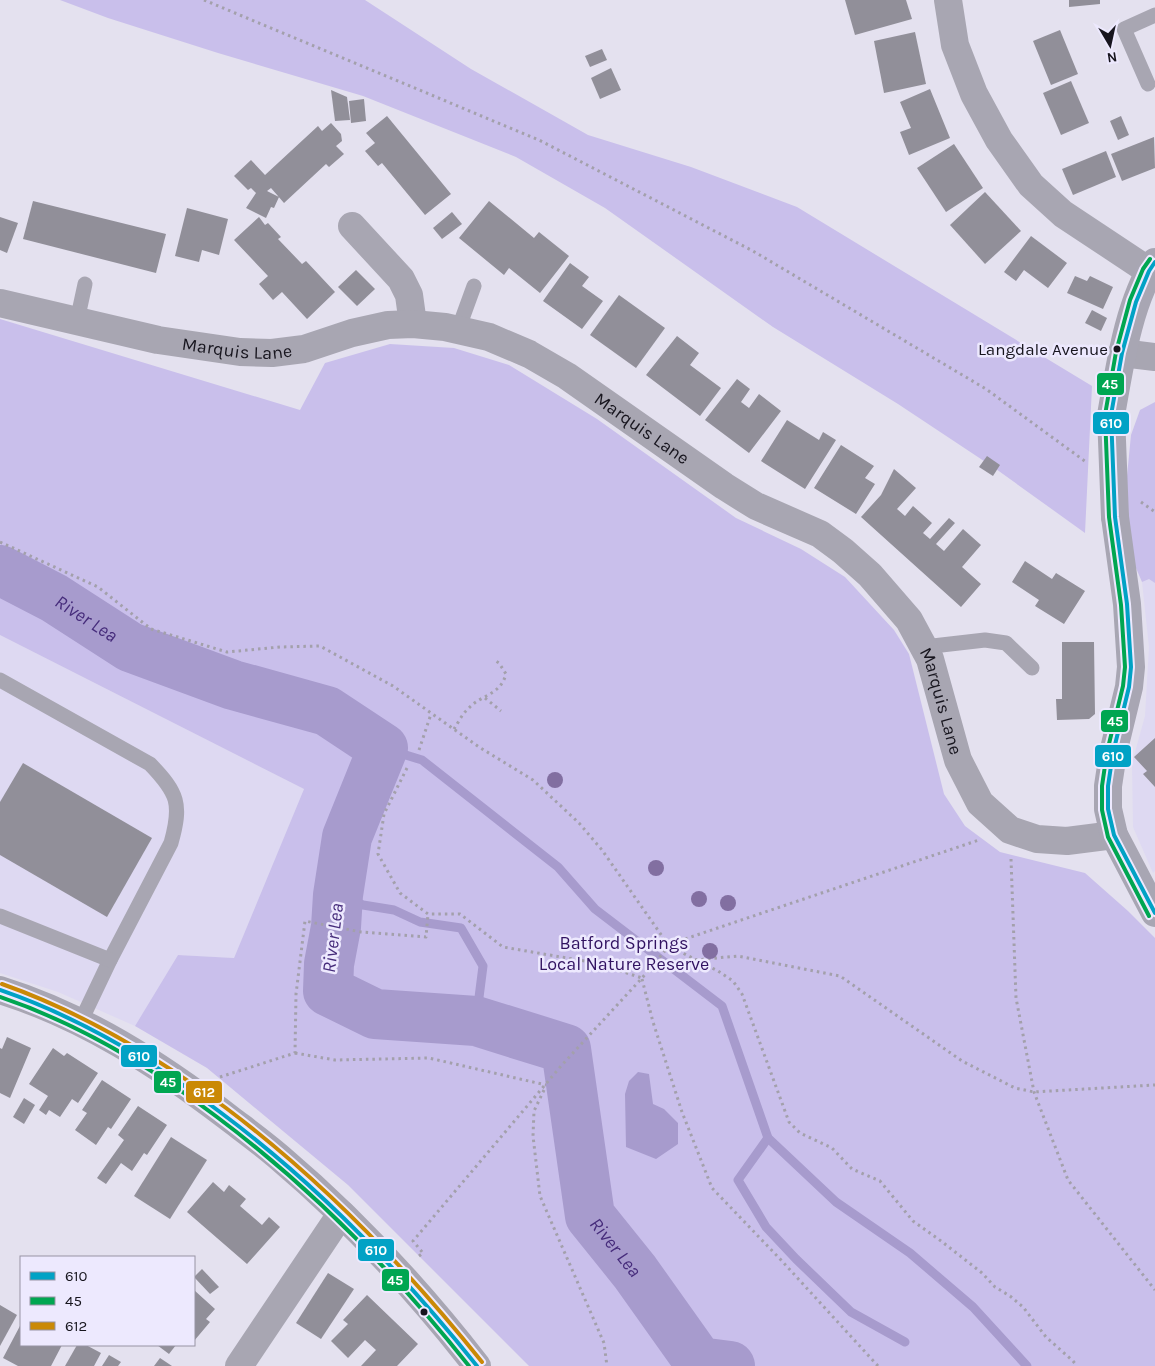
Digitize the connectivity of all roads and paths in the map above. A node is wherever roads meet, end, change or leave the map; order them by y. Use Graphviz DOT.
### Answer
graph roads {
  1 [pos="204,0"];
  2 [pos="948,0"];
  3 [pos="1155,15"];
  4 [pos="1148,84"];
  5 [pos="352,226"];
  6 [pos="1152,266"];
  7 [pos="85,284"];
  8 [pos="474,286"];
  9 [pos="0,303"];
  10 [pos="77,321"];
  11 [pos="413,324"];
  12 [pos="458,330"];
  13 [pos="1122,353"];
  14 [pos="1155,357"];
  15 [pos="1091,465"];
  16 [pos="1139,500"];
  17 [pos="1155,512"];
  18 [pos="0,542"];
  19 [pos="924,647"];
  20 [pos="494,660"];
  21 [pos="1032,668"];
  22 [pos="0,680"];
  23 [pos="485,698"];
  24 [pos="501,710"];
  25 [pos="431,714"];
  26 [pos="454,729"];
  27 [pos="419,750"];
  28 [pos="407,768"];
  29 [pos="1010,830"];
  30 [pos="1114,835"];
  31 [pos="1155,913"];
  32 [pos="428,914"];
  33 [pos="0,916"];
  34 [pos="669,946"];
  35 [pos="110,960"];
  36 [pos="694,960"];
  37 [pos="642,978"];
  38 [pos="2,992"];
  39 [pos="80,1023"];
  40 [pos="295,1053"];
  41 [pos="546,1085"];
  42 [pos="1155,1085"];
  43 [pos="189,1086"];
  44 [pos="1034,1092"];
  45 [pos="341,1214"];
  46 [pos="400,1273"];
  47 [pos="1155,1290"];
  48 [pos="239,1366"];
  49 [pos="477,1366"];
  50 [pos="607,1366"];
  51 [pos="878,1366"];
  52 [pos="1077,1366"];
  1 -- 15 [label="path"];
  2 -- 6 [label="street"];
  3 -- 4 [label="lane"];
  5 -- 11 [label="street"];
  6 -- 13 [label="main road"];
  7 -- 10 [label="lane"];
  8 -- 12 [label="lane"];
  9 -- 10 [label="street, Marquis Lane"];
  10 -- 11 [label="street, Marquis Lane"];
  11 -- 12 [label="street, Marquis Lane"];
  12 -- 19 [label="street, Marquis Lane"];
  13 -- 14 [label="street"];
  13 -- 30 [label="main road, bridge"];
  16 -- 17 [label="path"];
  18 -- 25 [label="path"];
  19 -- 21 [label="lane"];
  19 -- 29 [label="street, Marquis Lane"];
  20 -- 23 [label="path"];
  22 -- 35 [label="lane"];
  23 -- 24 [label="path"];
  23 -- 26 [label="path"];
  25 -- 26 [label="path"];
  25 -- 27 [label="path"];
  26 -- 34 [label="path"];
  28 -- 32 [label="path"];
  29 -- 30 [label="street, Marquis Lane"];
  29 -- 34 [label="path"];
  29 -- 44 [label="path"];
  30 -- 31 [label="main road"];
  32 -- 37 [label="path"];
  32 -- 40 [label="path"];
  33 -- 35 [label="lane"];
  34 -- 36 [label="path"];
  34 -- 37 [label="path"];
  35 -- 39 [label="lane"];
  36 -- 44 [label="path"];
  36 -- 52 [label="path"];
  37 -- 41 [label="path"];
  37 -- 51 [label="path"];
  38 -- 39 [label="main road"];
  39 -- 43 [label="main road"];
  40 -- 41 [label="path"];
  40 -- 43 [label="path"];
  41 -- 46 [label="path"];
  41 -- 50 [label="path"];
  42 -- 44 [label="path"];
  43 -- 45 [label="main road"];
  44 -- 47 [label="path"];
  45 -- 46 [label="main road"];
  45 -- 48 [label="street"];
  46 -- 49 [label="main road"];
}
